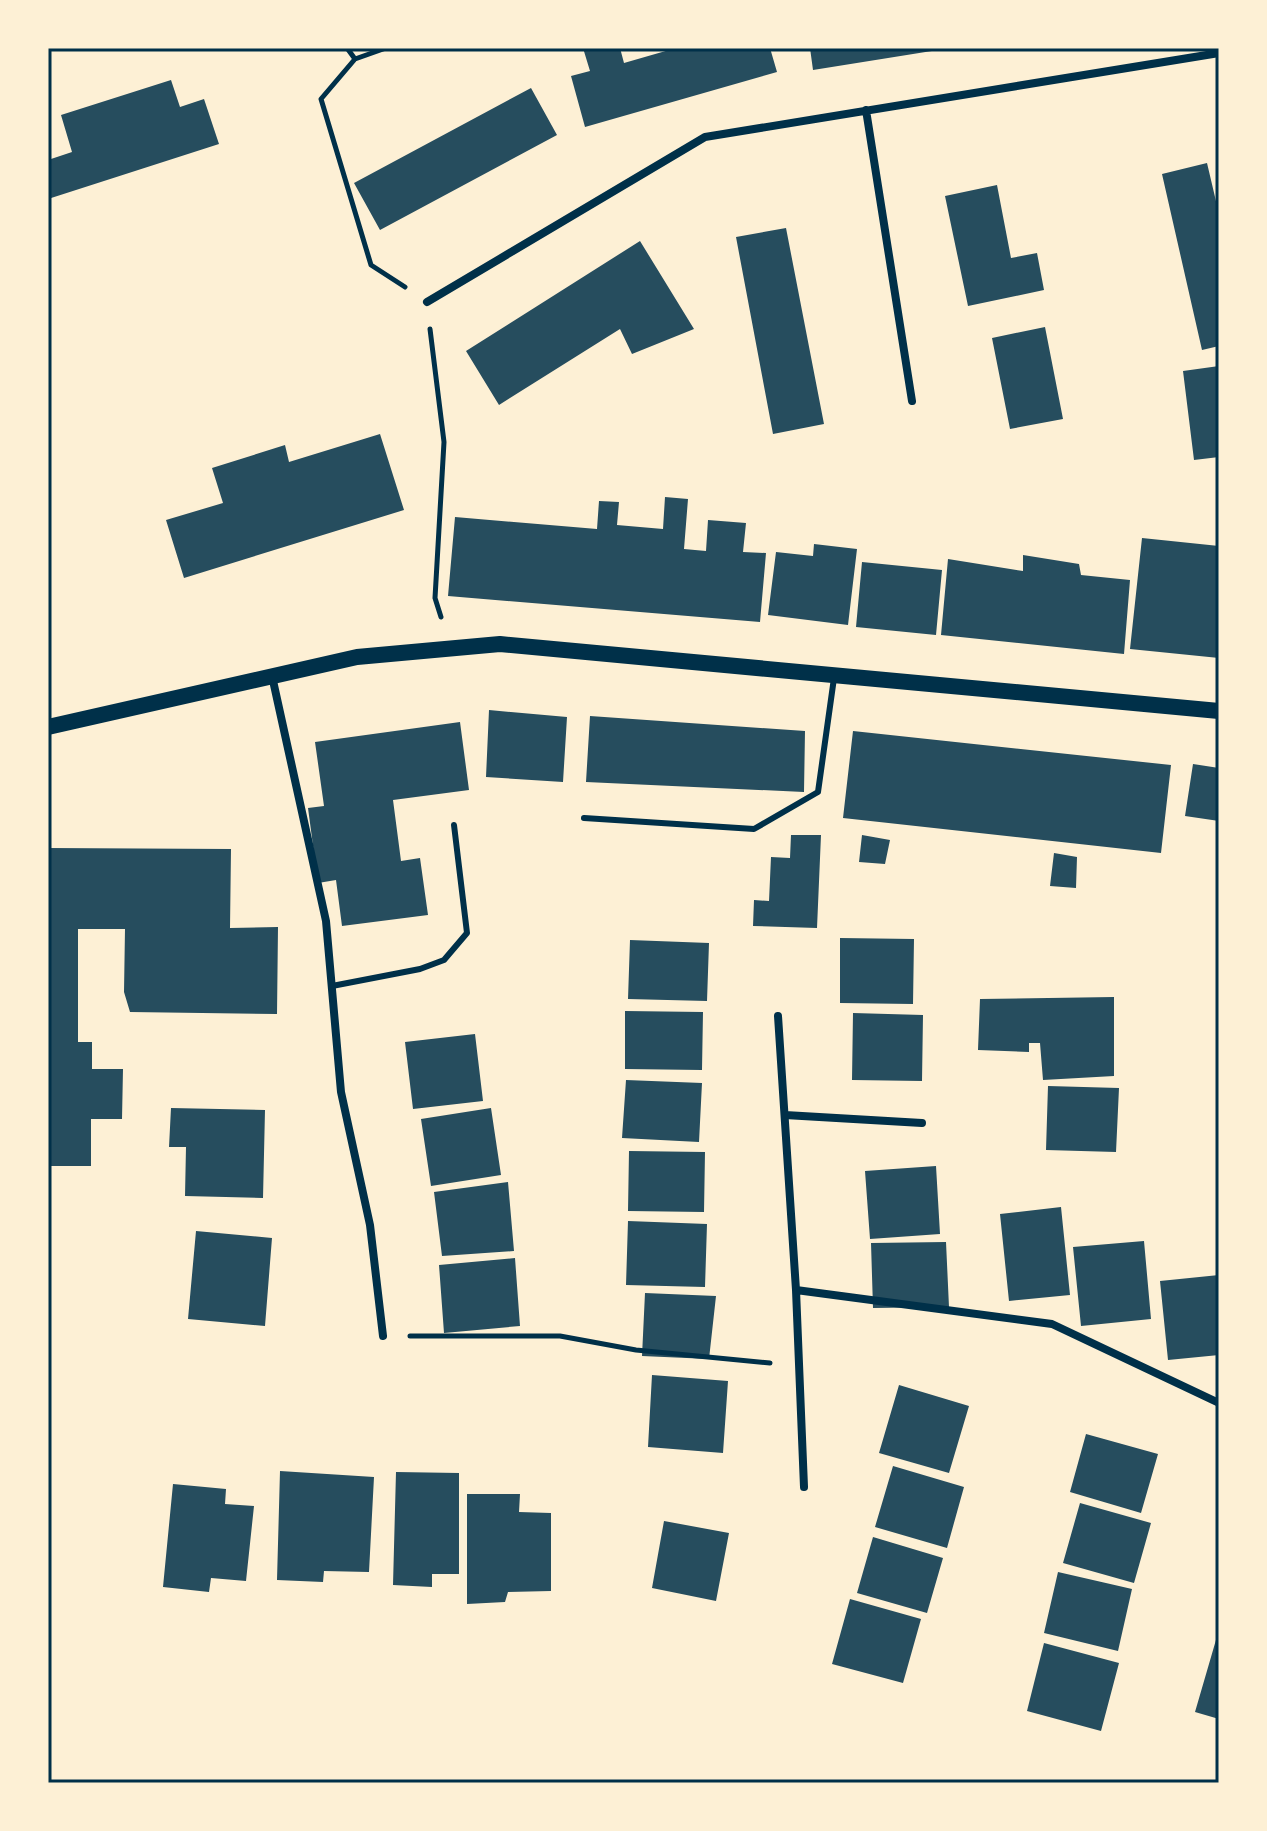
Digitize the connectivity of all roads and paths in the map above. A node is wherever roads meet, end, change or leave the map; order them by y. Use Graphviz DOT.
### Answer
graph roads {
  1 [pos="347,48"];
  2 [pos="386,48"];
  3 [pos="1219,53"];
  4 [pos="355,59"];
  5 [pos="866,110"];
  6 [pos="427,302"];
  7 [pos="912,401"];
  8 [pos="450,649"];
  9 [pos="835,674"];
  10 [pos="272,676"];
  11 [pos="1219,711"];
  12 [pos="48,727"];
  13 [pos="584,818"];
  14 [pos="454,825"];
  15 [pos="332,986"];
  16 [pos="778,1016"];
  17 [pos="785,1115"];
  18 [pos="922,1123"];
  19 [pos="796,1290"];
  20 [pos="383,1336"];
  21 [pos="799,1365"];
  22 [pos="1219,1403"];
  23 [pos="804,1487"];
  1 -- 4 [label="path"];
  2 -- 4 [label="path"];
  3 -- 5 [label="street"];
  4 -- 6 [label="path"];
  5 -- 6 [label="street"];
  5 -- 7 [label="street"];
  6 -- 8 [label="path"];
  8 -- 9 [label="main road"];
  8 -- 10 [label="main road"];
  9 -- 11 [label="main road"];
  9 -- 13 [label="lane"];
  10 -- 12 [label="main road"];
  10 -- 15 [label="street"];
  14 -- 15 [label="lane"];
  15 -- 20 [label="street"];
  16 -- 17 [label="street"];
  17 -- 18 [label="street"];
  17 -- 19 [label="street"];
  19 -- 21 [label="street"];
  19 -- 22 [label="street"];
  20 -- 21 [label="path"];
  21 -- 23 [label="street"];
}
